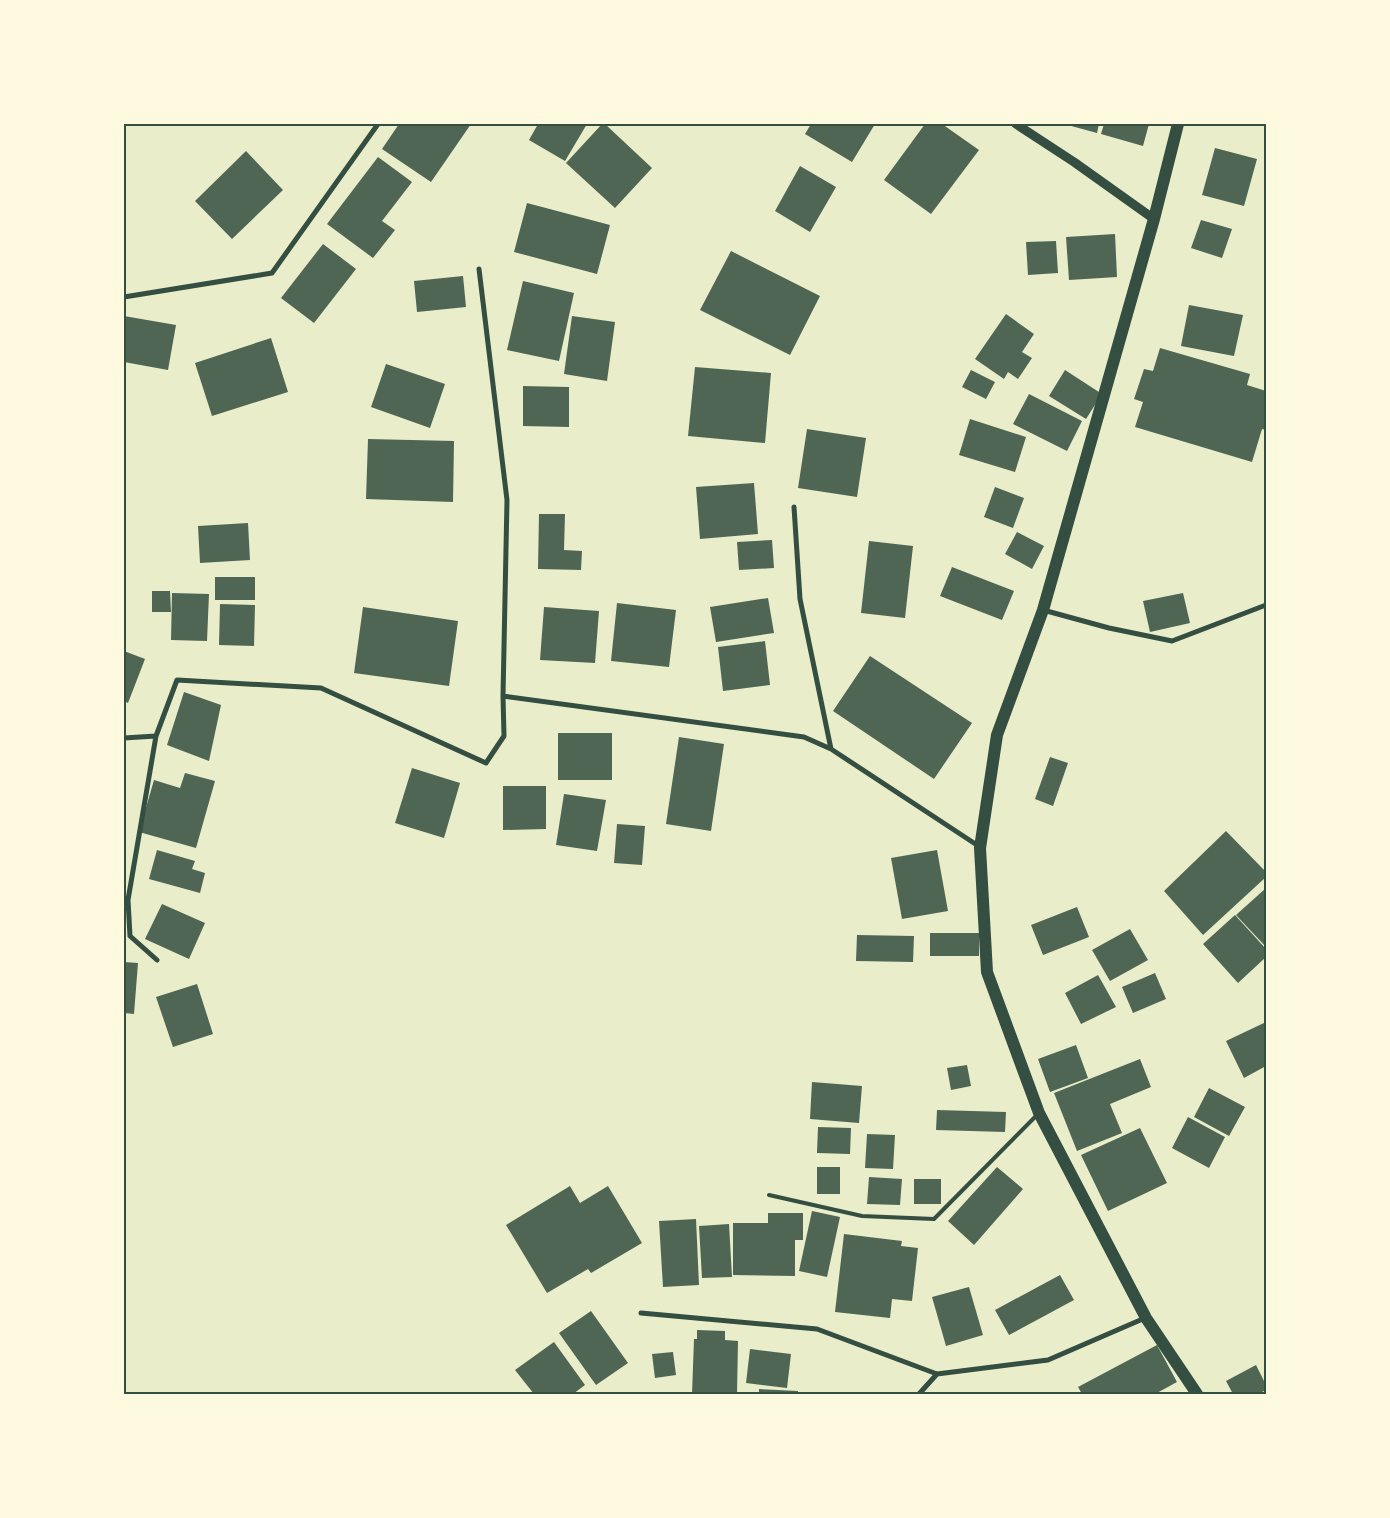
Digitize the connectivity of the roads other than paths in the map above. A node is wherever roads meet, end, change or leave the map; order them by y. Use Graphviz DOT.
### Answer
graph roads {
  1 [pos="378,124"];
  2 [pos="1016,124"];
  3 [pos="1178,124"];
  4 [pos="1154,219"];
  5 [pos="479,269"];
  6 [pos="124,297"];
  7 [pos="794,507"];
  8 [pos="1266,605"];
  9 [pos="1043,610"];
  10 [pos="503,696"];
  11 [pos="156,736"];
  12 [pos="124,738"];
  13 [pos="830,749"];
  14 [pos="980,848"];
  15 [pos="157,960"];
  16 [pos="1039,1113"];
  17 [pos="769,1195"];
  18 [pos="641,1313"];
  19 [pos="1146,1318"];
  20 [pos="937,1374"];
  21 [pos="919,1394"];
  22 [pos="1197,1394"];
  1 -- 6 [label="street"];
  2 -- 4 [label="street"];
  3 -- 4 [label="main road"];
  4 -- 9 [label="main road"];
  5 -- 10 [label="street"];
  7 -- 13 [label="street"];
  8 -- 9 [label="street"];
  9 -- 14 [label="main road"];
  10 -- 11 [label="street"];
  10 -- 13 [label="street"];
  11 -- 12 [label="street"];
  11 -- 15 [label="street"];
  13 -- 14 [label="street"];
  14 -- 16 [label="main road"];
  16 -- 17 [label="lane"];
  16 -- 19 [label="main road"];
  18 -- 20 [label="street"];
  19 -- 20 [label="street"];
  19 -- 22 [label="main road"];
  20 -- 21 [label="street"];
}
